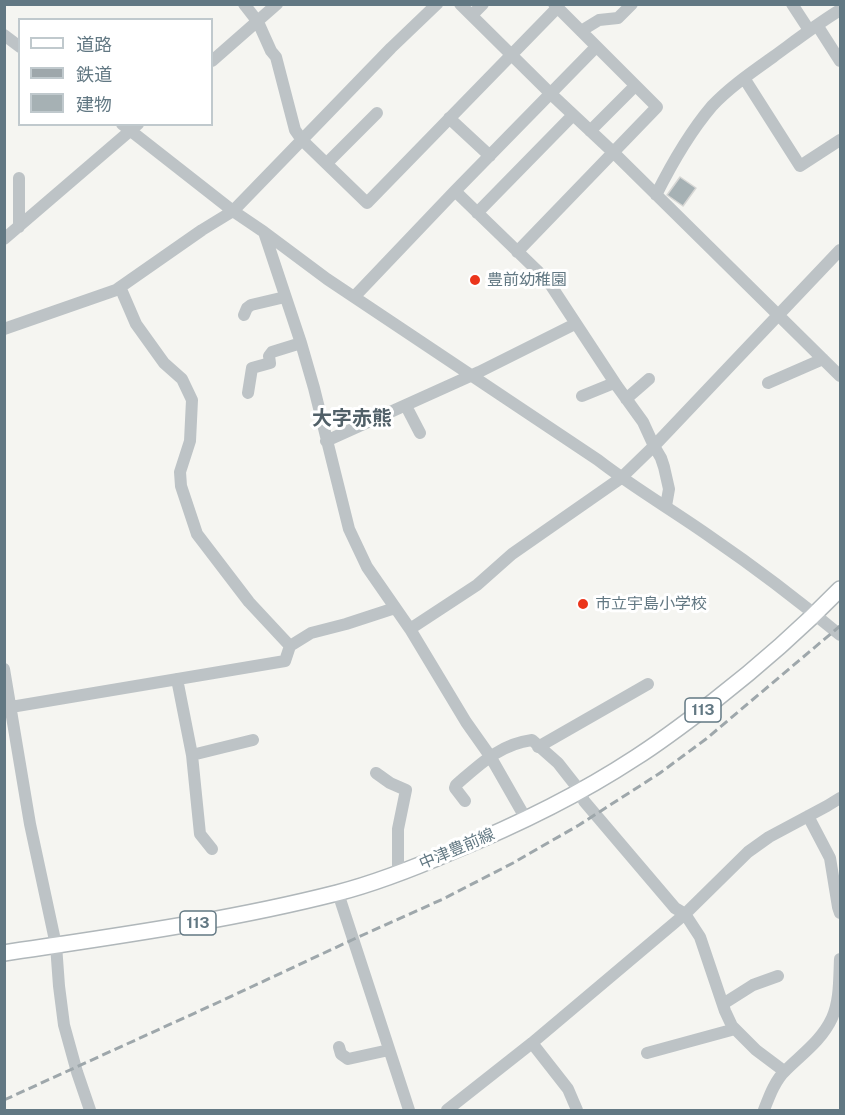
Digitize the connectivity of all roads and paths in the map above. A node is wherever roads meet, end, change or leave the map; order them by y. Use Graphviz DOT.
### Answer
graph roads {
  1 [pos="244,4"];
  2 [pos="277,4"];
  3 [pos="437,4"];
  4 [pos="460,4"];
  5 [pos="483,4"];
  6 [pos="632,4"];
  7 [pos="792,4"];
  8 [pos="556,6"];
  9 [pos="840,10"];
  10 [pos="472,15"];
  11 [pos="258,22"];
  12 [pos="813,27"];
  13 [pos="581,31"];
  14 [pos="4,35"];
  15 [pos="18,46"];
  16 [pos="596,47"];
  17 [pos="511,54"];
  18 [pos="213,60"];
  19 [pos="840,62"];
  20 [pos="744,78"];
  21 [pos="635,86"];
  22 [pos="551,94"];
  23 [pos="377,113"];
  24 [pos="573,115"];
  25 [pos="449,118"];
  26 [pos="130,127"];
  27 [pos="590,131"];
  28 [pos="302,140"];
  29 [pos="840,140"];
  30 [pos="614,153"];
  31 [pos="490,156"];
  32 [pos="327,164"];
  33 [pos="19,178"];
  34 [pos="455,191"];
  35 [pos="656,195"];
  36 [pos="233,211"];
  37 [pos="477,213"];
  38 [pos="19,227"];
  39 [pos="264,232"];
  40 [pos="4,239"];
  41 [pos="840,250"];
  42 [pos="517,252"];
  43 [pos="120,287"];
  44 [pos="285,297"];
  45 [pos="354,297"];
  46 [pos="244,315"];
  47 [pos="778,315"];
  48 [pos="575,324"];
  49 [pos="4,329"];
  50 [pos="301,343"];
  51 [pos="823,359"];
  52 [pos="470,376"];
  53 [pos="840,376"];
  54 [pos="649,379"];
  55 [pos="614,383"];
  56 [pos="768,383"];
  57 [pos="248,393"];
  58 [pos="582,396"];
  59 [pos="626,399"];
  60 [pos="406,406"];
  61 [pos="420,433"];
  62 [pos="326,441"];
  63 [pos="654,447"];
  64 [pos="621,478"];
  65 [pos="666,506"];
  66 [pos="840,589"];
  67 [pos="395,608"];
  68 [pos="816,614"];
  69 [pos="410,629"];
  70 [pos="840,635"];
  71 [pos="290,646"];
  72 [pos="4,669"];
  73 [pos="177,679"];
  74 [pos="648,684"];
  75 [pos="8,707"];
  76 [pos="253,740"];
  77 [pos="538,747"];
  78 [pos="192,755"];
  79 [pos="490,756"];
  80 [pos="376,773"];
  81 [pos="580,791"];
  82 [pos="840,798"];
  83 [pos="465,801"];
  84 [pos="808,816"];
  85 [pos="526,819"];
  86 [pos="212,849"];
  87 [pos="398,874"];
  88 [pos="339,893"];
  89 [pos="685,914"];
  90 [pos="840,914"];
  91 [pos="56,945"];
  92 [pos="4,953"];
  93 [pos="840,959"];
  94 [pos="778,976"];
  95 [pos="723,1004"];
  96 [pos="735,1029"];
  97 [pos="532,1043"];
  98 [pos="339,1047"];
  99 [pos="389,1050"];
  100 [pos="647,1053"];
  101 [pos="784,1071"];
  102 [pos="90,1110"];
  103 [pos="410,1110"];
  104 [pos="447,1110"];
  105 [pos="577,1110"];
  106 [pos="764,1110"];
  1 -- 11 [label="street"];
  2 -- 11 [label="street"];
  3 -- 28 [label="street"];
  4 -- 10 [label="street"];
  5 -- 10 [label="street"];
  6 -- 13 [label="street"];
  7 -- 12 [label="street"];
  8 -- 13 [label="street"];
  8 -- 17 [label="street"];
  9 -- 12 [label="street"];
  10 -- 17 [label="street"];
  11 -- 18 [label="street"];
  11 -- 28 [label="street"];
  12 -- 19 [label="street"];
  12 -- 20 [label="street"];
  13 -- 16 [label="street"];
  14 -- 15 [label="street"];
  16 -- 21 [label="street"];
  16 -- 22 [label="street"];
  17 -- 22 [label="street"];
  17 -- 25 [label="street"];
  20 -- 29 [label="street"];
  20 -- 35 [label="street"];
  21 -- 27 [label="street"];
  21 -- 30 [label="street"];
  22 -- 24 [label="street"];
  22 -- 31 [label="street"];
  23 -- 32 [label="street"];
  24 -- 27 [label="street"];
  24 -- 37 [label="street"];
  25 -- 31 [label="street"];
  25 -- 32 [label="street"];
  26 -- 36 [label="street"];
  26 -- 38 [label="street"];
  27 -- 30 [label="street"];
  28 -- 32 [label="street"];
  28 -- 36 [label="street"];
  30 -- 35 [label="street"];
  30 -- 42 [label="street"];
  31 -- 34 [label="street"];
  33 -- 38 [label="street"];
  34 -- 37 [label="street"];
  34 -- 45 [label="street"];
  35 -- 47 [label="street"];
  36 -- 39 [label="street"];
  36 -- 43 [label="street"];
  37 -- 42 [label="street"];
  38 -- 40 [label="street"];
  39 -- 44 [label="street"];
  39 -- 45 [label="street"];
  41 -- 47 [label="street"];
  42 -- 48 [label="street"];
  43 -- 49 [label="street"];
  43 -- 71 [label="street"];
  44 -- 46 [label="street"];
  44 -- 50 [label="street"];
  45 -- 52 [label="street"];
  47 -- 51 [label="street"];
  47 -- 63 [label="street"];
  48 -- 52 [label="street"];
  48 -- 55 [label="street"];
  50 -- 57 [label="street"];
  50 -- 62 [label="street"];
  51 -- 53 [label="street"];
  51 -- 56 [label="street"];
  52 -- 60 [label="street"];
  52 -- 64 [label="street"];
  54 -- 59 [label="street"];
  55 -- 58 [label="street"];
  55 -- 59 [label="street"];
  59 -- 63 [label="street"];
  60 -- 61 [label="street"];
  60 -- 62 [label="street"];
  62 -- 67 [label="street"];
  63 -- 64 [label="street"];
  63 -- 65 [label="street"];
  64 -- 65 [label="street"];
  64 -- 69 [label="street"];
  65 -- 68 [label="street"];
  66 -- 68 [label="main road, 中津豊前線 / 113"];
  67 -- 69 [label="street"];
  67 -- 71 [label="street"];
  68 -- 70 [label="street"];
  68 -- 81 [label="main road, 中津豊前線 / 113"];
  69 -- 79 [label="street"];
  71 -- 73 [label="street"];
  72 -- 75 [label="street"];
  73 -- 75 [label="street"];
  73 -- 78 [label="street"];
  74 -- 77 [label="street"];
  75 -- 91 [label="street"];
  76 -- 78 [label="street"];
  77 -- 79 [label="street"];
  77 -- 81 [label="street"];
  78 -- 86 [label="street"];
  79 -- 83 [label="street"];
  79 -- 85 [label="street"];
  80 -- 87 [label="street"];
  81 -- 85 [label="main road, 中津豊前線 / 113"];
  81 -- 89 [label="street"];
  82 -- 84 [label="street"];
  84 -- 89 [label="street"];
  84 -- 90 [label="street"];
  85 -- 87 [label="main road, 中津豊前線 / 113"];
  87 -- 88 [label="main road, 中津豊前線 / 113"];
  88 -- 91 [label="main road, 中津豊前線 / 113"];
  88 -- 99 [label="street"];
  89 -- 95 [label="street"];
  89 -- 97 [label="street"];
  91 -- 92 [label="main road, 中津豊前線 / 113"];
  91 -- 102 [label="street"];
  93 -- 101 [label="street"];
  94 -- 95 [label="street"];
  95 -- 96 [label="street"];
  96 -- 100 [label="street"];
  96 -- 101 [label="street"];
  97 -- 104 [label="street"];
  97 -- 105 [label="street"];
  98 -- 99 [label="street"];
  99 -- 103 [label="street"];
  101 -- 106 [label="street"];
}
